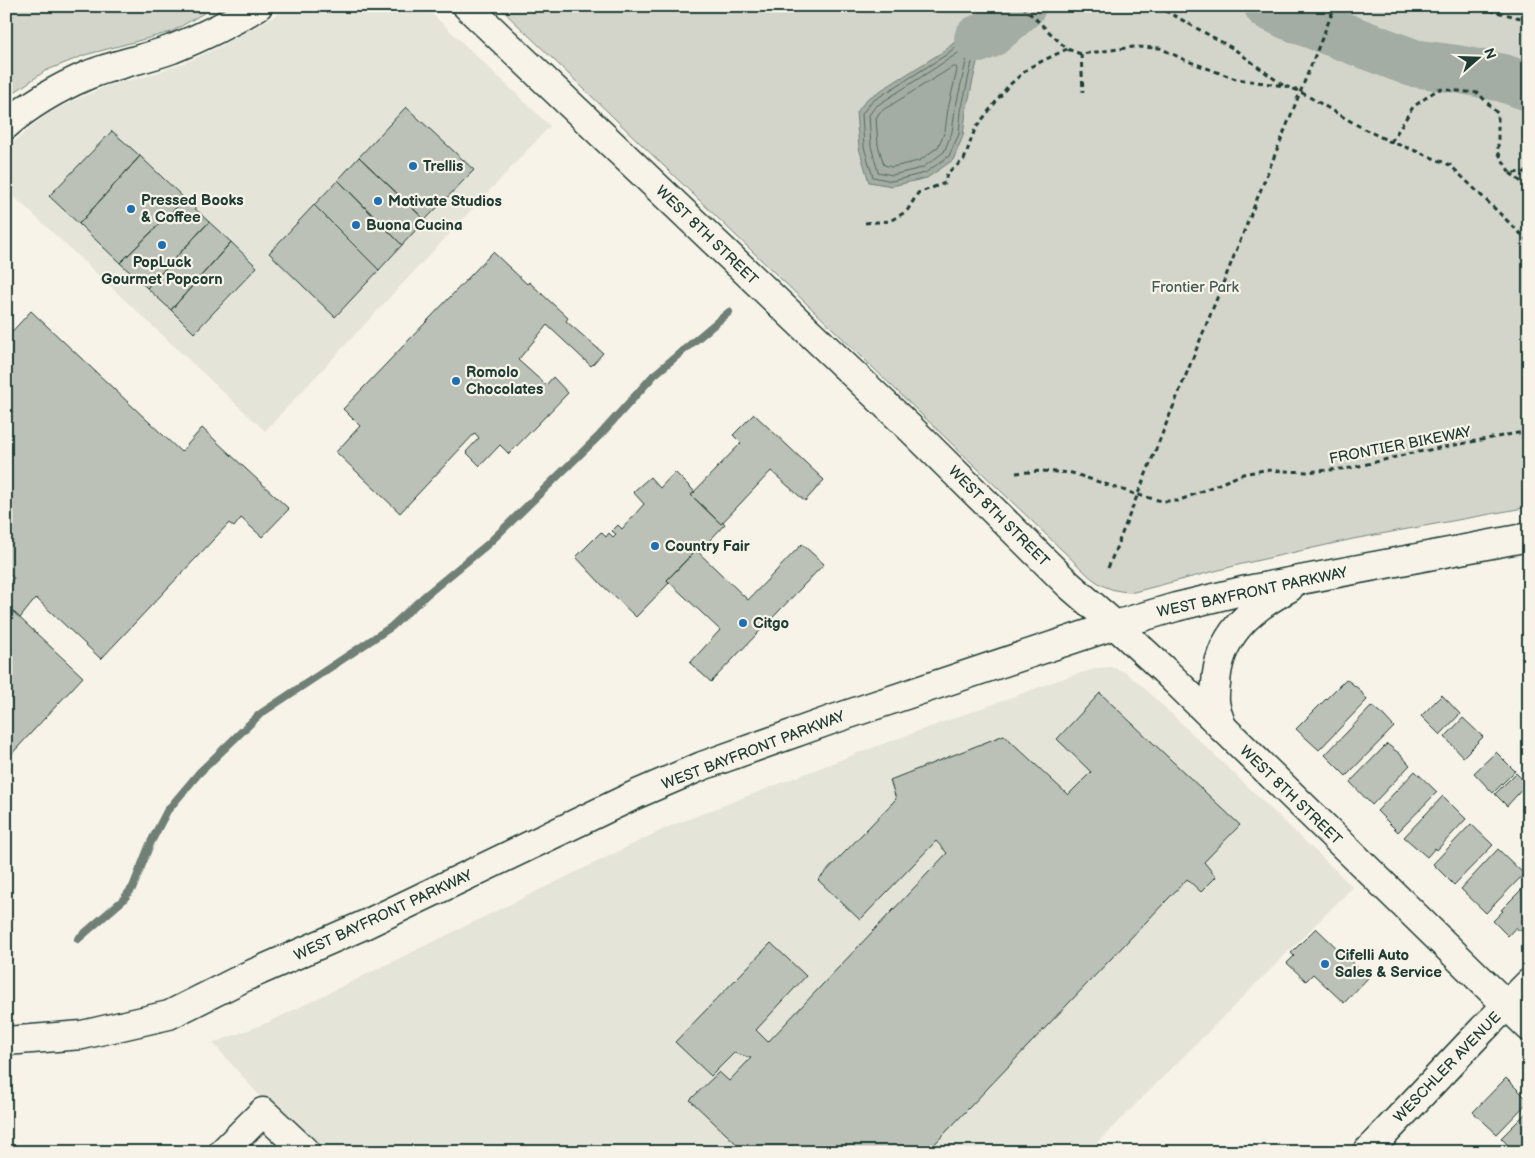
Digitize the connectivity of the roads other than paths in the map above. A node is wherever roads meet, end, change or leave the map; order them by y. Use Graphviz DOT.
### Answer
graph roads {
  1 [pos="258,6"];
  2 [pos="467,6"];
  3 [pos="6,125"];
  4 [pos="1529,537"];
  5 [pos="1300,581"];
  6 [pos="1115,625"];
  7 [pos="1223,729"];
  8 [pos="1529,983"];
  9 [pos="1507,1004"];
  10 [pos="1529,1027"];
  11 [pos="6,1041"];
  12 [pos="233,1148"];
  13 [pos="306,1152"];
  14 [pos="1367,1152"];
  1 -- 3 [label="main road"];
  2 -- 6 [label="main road, WEST 8TH STREET"];
  4 -- 5 [label="main road, WEST BAYFRONT PARKWAY"];
  5 -- 6 [label="main road, WEST BAYFRONT PARKWAY"];
  5 -- 7 [label="main road"];
  6 -- 7 [label="main road, WEST 8TH STREET"];
  6 -- 11 [label="main road, WEST BAYFRONT PARKWAY"];
  7 -- 9 [label="main road, WEST 8TH STREET"];
  8 -- 9 [label="main road, WESCHLER AVENUE"];
  9 -- 10 [label="main road, WEST 8TH STREET"];
  9 -- 14 [label="main road, WESCHLER AVENUE"];
  12 -- 13 [label="main road"];
}
